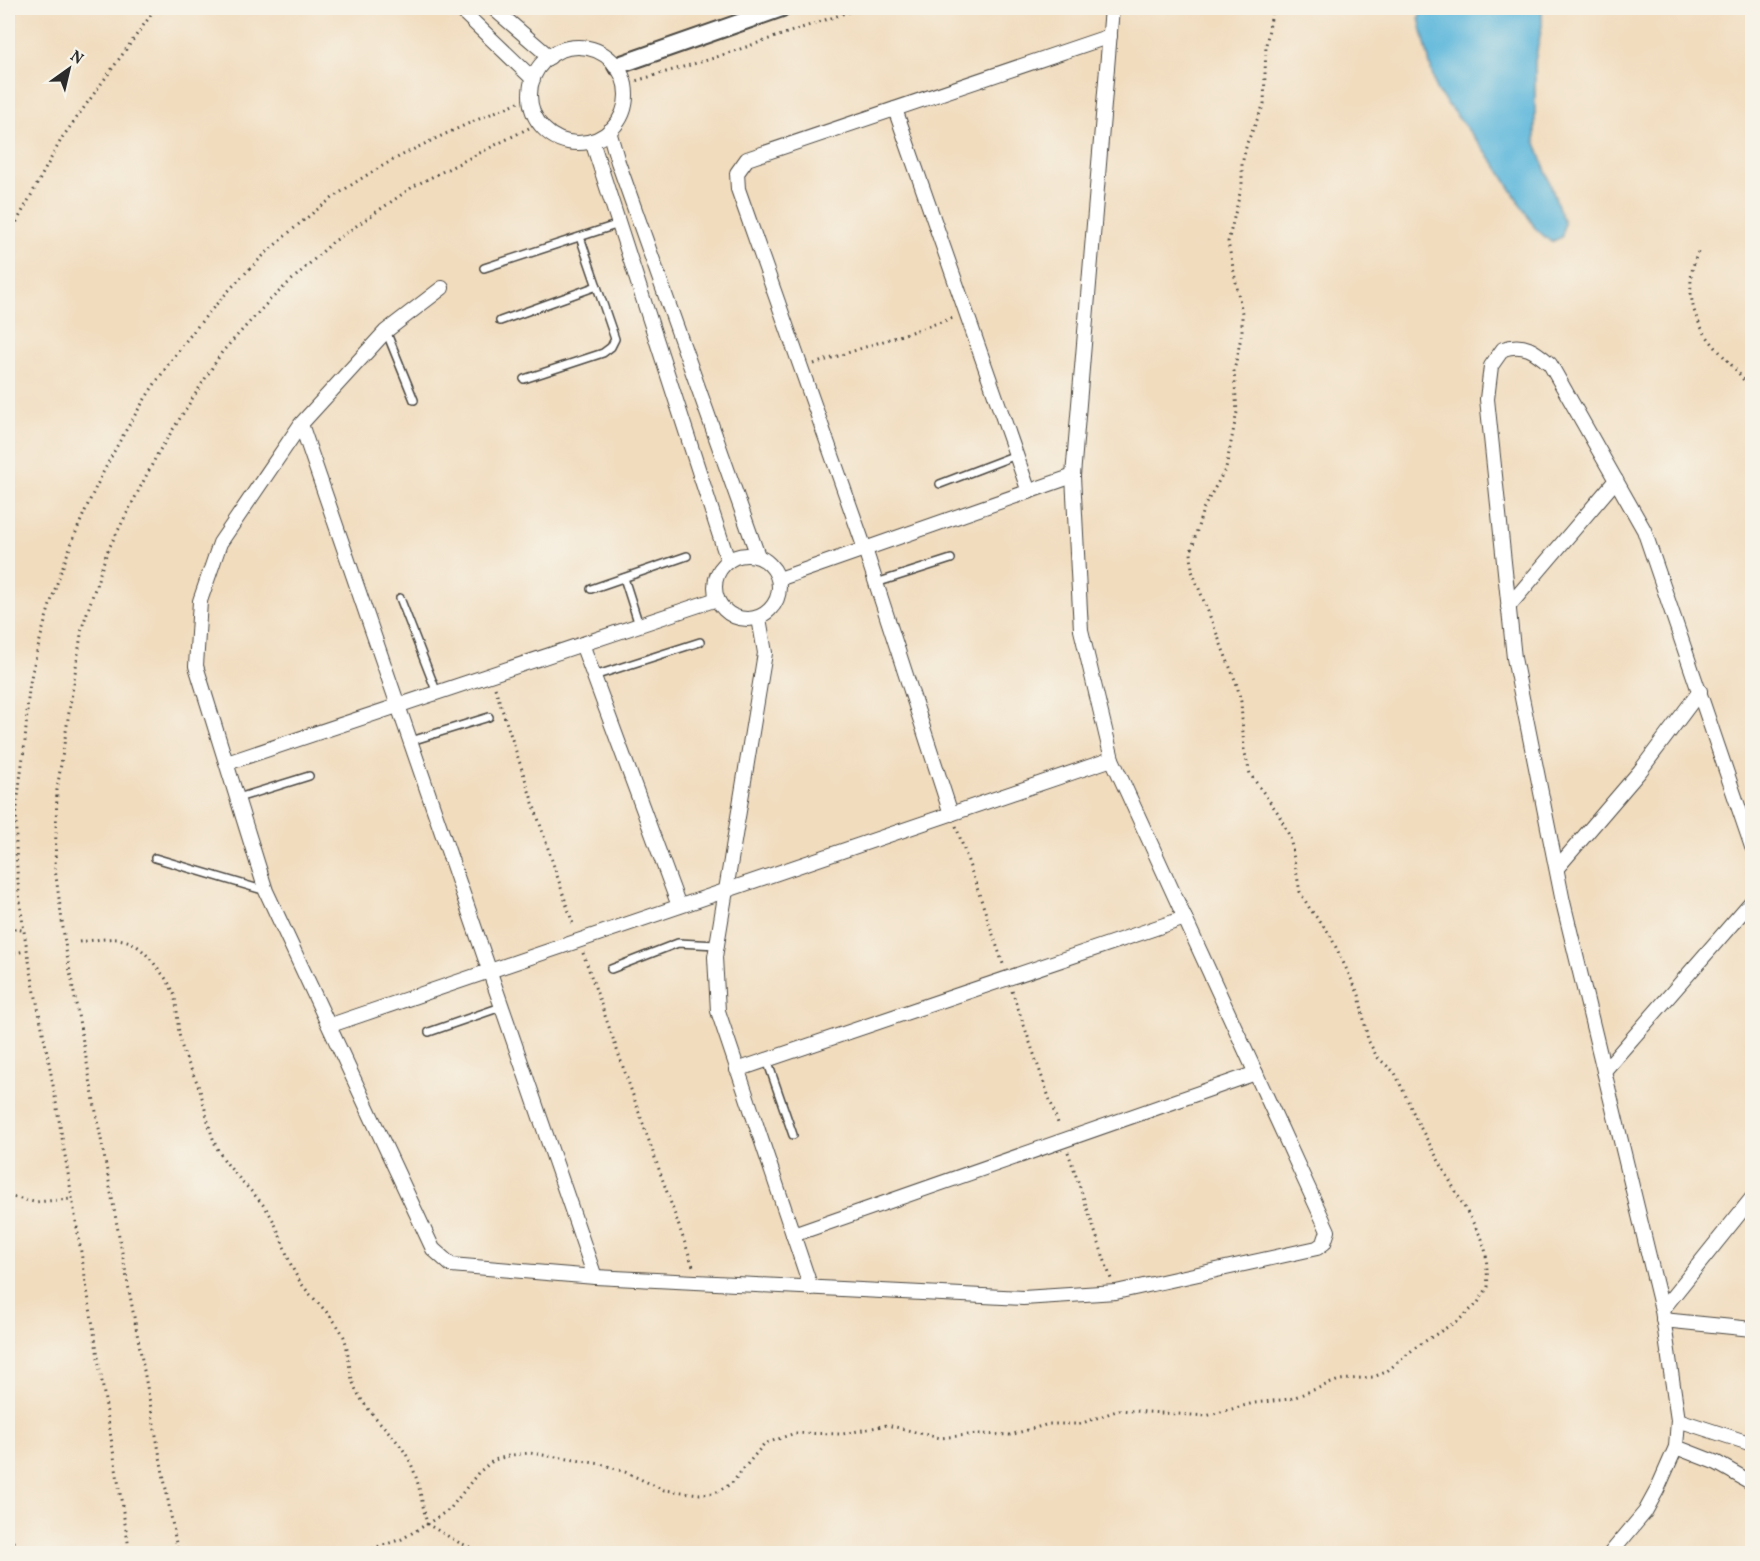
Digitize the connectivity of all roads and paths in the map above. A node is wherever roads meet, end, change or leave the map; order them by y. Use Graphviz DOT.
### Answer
graph roads {
  1 [pos="15,8"];
  2 [pos="156,8"];
  3 [pos="459,8"];
  4 [pos="493,8"];
  5 [pos="782,8"];
  6 [pos="860,8"];
  7 [pos="1112,8"];
  8 [pos="1274,8"];
  9 [pos="8,13"];
  10 [pos="1110,36"];
  11 [pos="550,57"];
  12 [pos="616,66"];
  13 [pos="533,79"];
  14 [pos="625,84"];
  15 [pos="530,97"];
  16 [pos="895,109"];
  17 [pos="539,123"];
  18 [pos="609,131"];
  19 [pos="592,141"];
  20 [pos="619,224"];
  21 [pos="580,237"];
  22 [pos="8,238"];
  23 [pos="1698,252"];
  24 [pos="484,268"];
  25 [pos="661,284"];
  26 [pos="597,286"];
  27 [pos="442,288"];
  28 [pos="640,291"];
  29 [pos="966,313"];
  30 [pos="500,321"];
  31 [pos="386,331"];
  32 [pos="801,368"];
  33 [pos="524,379"];
  34 [pos="1752,393"];
  35 [pos="414,400"];
  36 [pos="301,424"];
  37 [pos="1016,455"];
  38 [pos="1073,476"];
  39 [pos="1616,480"];
  40 [pos="940,484"];
  41 [pos="1029,492"];
  42 [pos="865,549"];
  43 [pos="687,556"];
  44 [pos="758,556"];
  45 [pos="951,559"];
  46 [pos="728,561"];
  47 [pos="624,578"];
  48 [pos="779,579"];
  49 [pos="876,583"];
  50 [pos="591,589"];
  51 [pos="400,598"];
  52 [pos="717,599"];
  53 [pos="1508,606"];
  54 [pos="759,618"];
  55 [pos="639,625"];
  56 [pos="700,642"];
  57 [pos="582,644"];
  58 [pos="490,675"];
  59 [pos="594,676"];
  60 [pos="1700,692"];
  61 [pos="437,693"];
  62 [pos="400,705"];
  63 [pos="489,717"];
  64 [pos="411,741"];
  65 [pos="1112,759"];
  66 [pos="227,763"];
  67 [pos="309,776"];
  68 [pos="238,798"];
  69 [pos="951,814"];
  70 [pos="1752,847"];
  71 [pos="155,858"];
  72 [pos="1557,868"];
  73 [pos="266,891"];
  74 [pos="726,891"];
  75 [pos="1752,901"];
  76 [pos="679,906"];
  77 [pos="1185,918"];
  78 [pos="8,928"];
  79 [pos="22,930"];
  80 [pos="579,941"];
  81 [pos="79,942"];
  82 [pos="717,945"];
  83 [pos="25,951"];
  84 [pos="8,954"];
  85 [pos="611,969"];
  86 [pos="488,972"];
  87 [pos="1008,978"];
  88 [pos="501,1007"];
  89 [pos="330,1025"];
  90 [pos="429,1032"];
  91 [pos="767,1060"];
  92 [pos="737,1070"];
  93 [pos="1604,1071"];
  94 [pos="1256,1073"];
  95 [pos="794,1135"];
  96 [pos="1064,1140"];
  97 [pos="8,1196"];
  98 [pos="1752,1198"];
  99 [pos="72,1199"];
  100 [pos="793,1235"];
  101 [pos="595,1277"];
  102 [pos="698,1282"];
  103 [pos="811,1288"];
  104 [pos="1116,1292"];
  105 [pos="1662,1315"];
  106 [pos="1752,1329"];
  107 [pos="1678,1420"];
  108 [pos="1752,1444"];
  109 [pos="1676,1447"];
  110 [pos="1752,1483"];
  111 [pos="427,1524"];
  112 [pos="8,1546"];
  113 [pos="9,1554"];
  114 [pos="130,1554"];
  115 [pos="178,1554"];
  116 [pos="355,1554"];
  117 [pos="485,1554"];
  118 [pos="1610,1554"];
  1 -- 9 [label="path"];
  2 -- 22 [label="path"];
  3 -- 13 [label="street"];
  4 -- 11 [label="street"];
  5 -- 12 [label="street"];
  6 -- 14 [label="path"];
  7 -- 10 [label="street"];
  8 -- 111 [label="path"];
  10 -- 16 [label="street"];
  10 -- 38 [label="street"];
  11 -- 12 [label="street"];
  11 -- 13 [label="street"];
  12 -- 14 [label="street"];
  13 -- 15 [label="street"];
  14 -- 18 [label="street"];
  15 -- 17 [label="street"];
  15 -- 79 [label="path"];
  16 -- 29 [label="street"];
  16 -- 32 [label="street"];
  17 -- 19 [label="street"];
  17 -- 115 [label="path"];
  18 -- 19 [label="street"];
  18 -- 25 [label="street"];
  19 -- 20 [label="street"];
  20 -- 21 [label="lane"];
  20 -- 28 [label="street"];
  21 -- 24 [label="lane"];
  21 -- 26 [label="lane"];
  23 -- 34 [label="path"];
  25 -- 28 [label="street"];
  25 -- 44 [label="street"];
  26 -- 30 [label="lane"];
  26 -- 33 [label="lane"];
  27 -- 31 [label="street"];
  28 -- 46 [label="street"];
  29 -- 32 [label="path"];
  29 -- 37 [label="street"];
  31 -- 35 [label="lane"];
  31 -- 36 [label="street"];
  32 -- 42 [label="street"];
  36 -- 62 [label="street"];
  36 -- 66 [label="street"];
  37 -- 40 [label="lane"];
  37 -- 41 [label="street"];
  38 -- 41 [label="street"];
  38 -- 65 [label="street"];
  39 -- 53 [label="street"];
  39 -- 53 [label="street"];
  39 -- 60 [label="street"];
  41 -- 42 [label="street"];
  42 -- 48 [label="street"];
  42 -- 49 [label="street"];
  43 -- 47 [label="lane"];
  44 -- 46 [label="street"];
  44 -- 48 [label="street"];
  45 -- 49 [label="lane"];
  46 -- 52 [label="street"];
  47 -- 50 [label="lane"];
  47 -- 55 [label="lane"];
  48 -- 54 [label="street"];
  49 -- 69 [label="street"];
  51 -- 61 [label="lane"];
  52 -- 54 [label="street"];
  52 -- 55 [label="street"];
  53 -- 72 [label="street"];
  54 -- 74 [label="street"];
  55 -- 57 [label="street"];
  56 -- 59 [label="lane"];
  57 -- 58 [label="street"];
  57 -- 59 [label="street"];
  58 -- 61 [label="street"];
  58 -- 80 [label="path"];
  59 -- 76 [label="street"];
  60 -- 70 [label="street"];
  60 -- 72 [label="street"];
  61 -- 62 [label="street"];
  62 -- 64 [label="street"];
  62 -- 66 [label="street"];
  63 -- 64 [label="lane"];
  64 -- 86 [label="street"];
  65 -- 69 [label="street"];
  65 -- 77 [label="street"];
  66 -- 68 [label="street"];
  67 -- 68 [label="lane"];
  68 -- 73 [label="street"];
  69 -- 74 [label="street"];
  69 -- 87 [label="path"];
  71 -- 73 [label="lane"];
  72 -- 93 [label="street"];
  73 -- 89 [label="street"];
  74 -- 76 [label="street"];
  74 -- 82 [label="street"];
  75 -- 93 [label="street"];
  76 -- 80 [label="street"];
  77 -- 87 [label="street"];
  77 -- 94 [label="street"];
  78 -- 79 [label="path"];
  79 -- 99 [label="path"];
  80 -- 86 [label="street"];
  80 -- 102 [label="path"];
  81 -- 111 [label="path"];
  82 -- 85 [label="lane"];
  82 -- 92 [label="street"];
  83 -- 84 [label="path"];
  86 -- 88 [label="street"];
  86 -- 89 [label="street"];
  87 -- 91 [label="street"];
  87 -- 96 [label="path"];
  88 -- 90 [label="lane"];
  88 -- 101 [label="street"];
  89 -- 101 [label="street"];
  91 -- 92 [label="street"];
  91 -- 95 [label="lane"];
  92 -- 100 [label="street"];
  93 -- 105 [label="street"];
  94 -- 96 [label="street"];
  94 -- 104 [label="street"];
  96 -- 100 [label="street"];
  96 -- 104 [label="path"];
  97 -- 99 [label="path"];
  98 -- 105 [label="street"];
  99 -- 114 [label="path"];
  100 -- 103 [label="street"];
  101 -- 102 [label="street"];
  102 -- 103 [label="street"];
  103 -- 104 [label="street"];
  105 -- 106 [label="street"];
  105 -- 107 [label="street"];
  107 -- 108 [label="street"];
  107 -- 109 [label="street"];
  109 -- 110 [label="street"];
  109 -- 118 [label="street"];
  111 -- 116 [label="path"];
  111 -- 117 [label="path"];
  112 -- 113 [label="street"];
}
